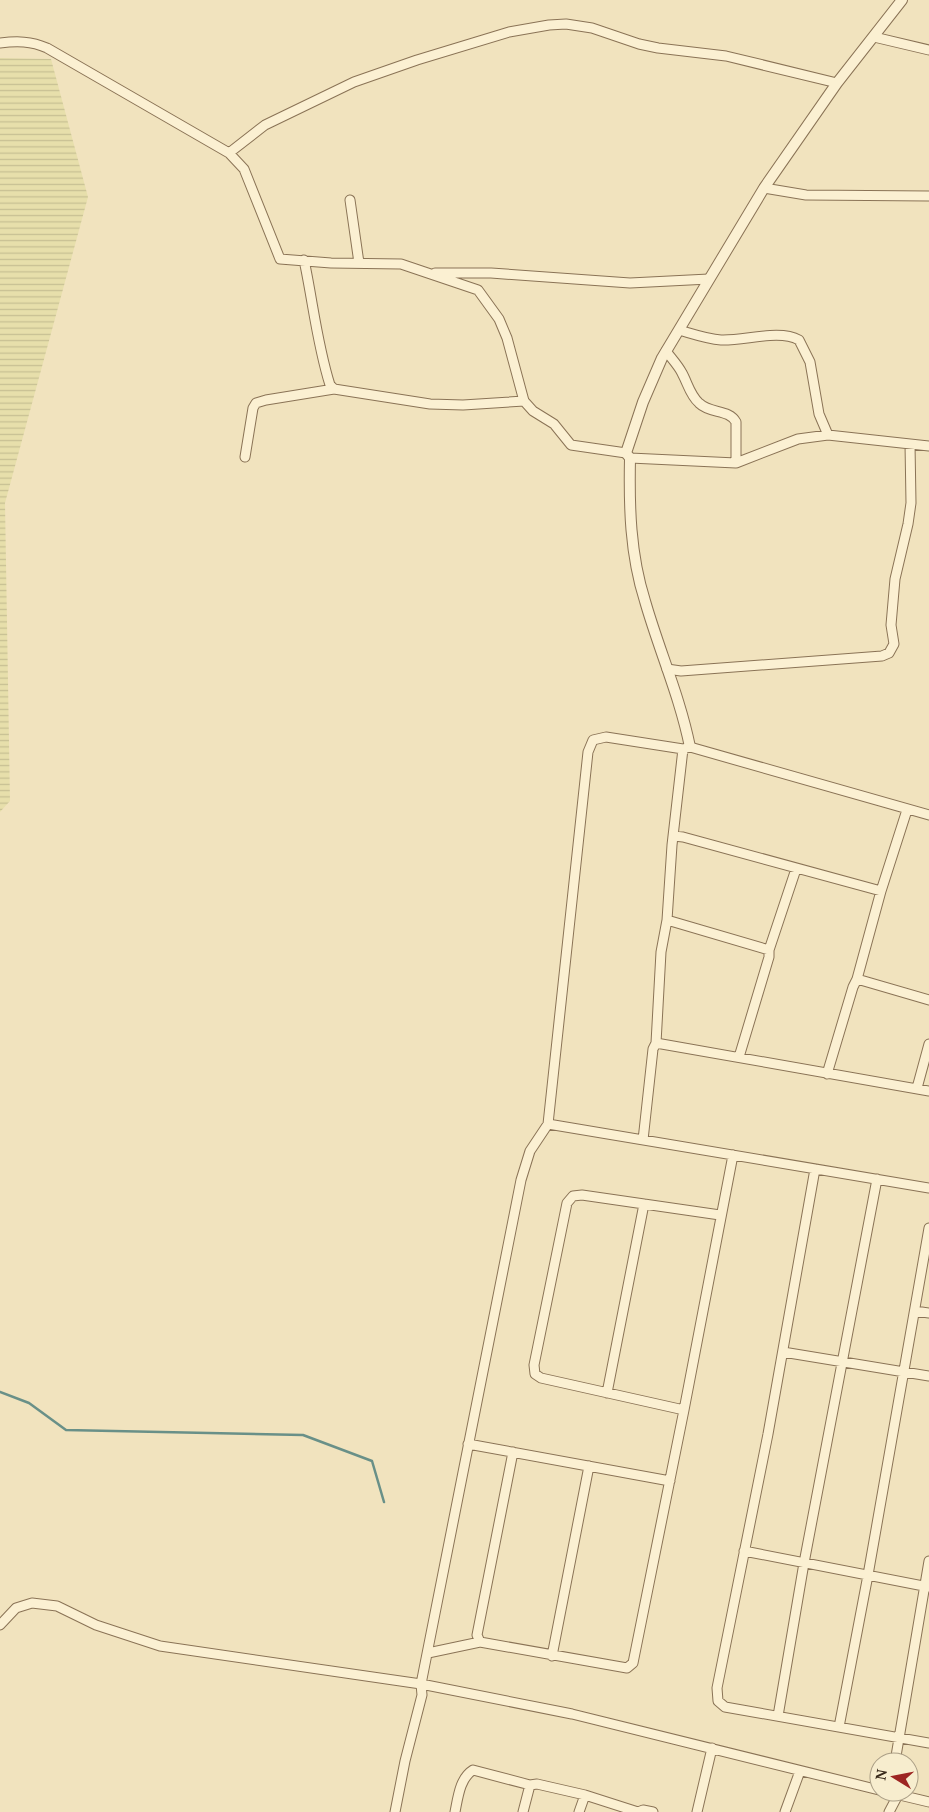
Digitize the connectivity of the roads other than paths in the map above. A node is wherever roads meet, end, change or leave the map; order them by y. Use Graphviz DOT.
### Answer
graph roads {
  1 [pos="902,0"];
  2 [pos="874,37"];
  3 [pos="0,43"];
  4 [pos="929,50"];
  5 [pos="837,83"];
  6 [pos="229,153"];
  7 [pos="764,188"];
  8 [pos="929,196"];
  9 [pos="350,200"];
  10 [pos="304,260"];
  11 [pos="359,263"];
  12 [pos="427,272"];
  13 [pos="709,279"];
  14 [pos="679,330"];
  15 [pos="666,351"];
  16 [pos="334,388"];
  17 [pos="524,401"];
  18 [pos="828,435"];
  19 [pos="910,444"];
  20 [pos="929,446"];
  21 [pos="628,455"];
  22 [pos="245,457"];
  23 [pos="736,463"];
  24 [pos="667,669"];
  25 [pos="686,748"];
  26 [pos="907,810"];
  27 [pos="929,816"];
  28 [pos="674,836"];
  29 [pos="796,869"];
  30 [pos="881,891"];
  31 [pos="667,920"];
  32 [pos="769,950"];
  33 [pos="857,979"];
  34 [pos="929,1000"];
  35 [pos="656,1043"];
  36 [pos="929,1044"];
  37 [pos="739,1057"];
  38 [pos="827,1074"];
  39 [pos="917,1088"];
  40 [pos="929,1091"];
  41 [pos="548,1124"];
  42 [pos="643,1140"];
  43 [pos="733,1155"];
  44 [pos="815,1169"];
  45 [pos="877,1179"];
  46 [pos="929,1188"];
  47 [pos="644,1204"];
  48 [pos="720,1215"];
  49 [pos="929,1228"];
  50 [pos="927,1253"];
  51 [pos="915,1311"];
  52 [pos="929,1314"];
  53 [pos="783,1352"];
  54 [pos="842,1362"];
  55 [pos="904,1372"];
  56 [pos="929,1376"];
  57 [pos="607,1393"];
  58 [pos="684,1410"];
  59 [pos="468,1444"];
  60 [pos="513,1452"];
  61 [pos="589,1466"];
  62 [pos="670,1481"];
  63 [pos="744,1552"];
  64 [pos="929,1561"];
  65 [pos="804,1563"];
  66 [pos="868,1575"];
  67 [pos="927,1587"];
  68 [pos="0,1625"];
  69 [pos="480,1642"];
  70 [pos="428,1653"];
  71 [pos="552,1656"];
  72 [pos="421,1684"];
  73 [pos="778,1716"];
  74 [pos="839,1727"];
  75 [pos="898,1737"];
  76 [pos="929,1743"];
  77 [pos="712,1748"];
  78 [pos="896,1752"];
  79 [pos="800,1771"];
  80 [pos="530,1785"];
  81 [pos="869,1788"];
  82 [pos="585,1795"];
  83 [pos="395,1812"];
  84 [pos="456,1812"];
  85 [pos="523,1812"];
  86 [pos="579,1812"];
  87 [pos="638,1812"];
  88 [pos="653,1812"];
  89 [pos="697,1812"];
  90 [pos="785,1812"];
  1 -- 2 [label="street"];
  2 -- 4 [label="street"];
  2 -- 5 [label="street"];
  3 -- 6 [label="street"];
  5 -- 6 [label="street"];
  5 -- 7 [label="street"];
  6 -- 10 [label="street"];
  7 -- 8 [label="street"];
  7 -- 13 [label="street"];
  9 -- 11 [label="street"];
  10 -- 11 [label="street"];
  10 -- 16 [label="street"];
  11 -- 12 [label="street"];
  12 -- 13 [label="street"];
  12 -- 17 [label="street"];
  13 -- 14 [label="street"];
  14 -- 15 [label="street"];
  14 -- 18 [label="street"];
  15 -- 21 [label="street"];
  15 -- 23 [label="street"];
  16 -- 17 [label="street"];
  16 -- 22 [label="street"];
  17 -- 21 [label="street"];
  18 -- 19 [label="street"];
  18 -- 23 [label="street"];
  19 -- 20 [label="street"];
  19 -- 24 [label="street"];
  21 -- 23 [label="street"];
  21 -- 24 [label="street"];
  24 -- 25 [label="street"];
  25 -- 26 [label="street"];
  25 -- 28 [label="street"];
  25 -- 41 [label="street"];
  26 -- 27 [label="street"];
  26 -- 30 [label="street"];
  28 -- 29 [label="street"];
  28 -- 31 [label="street"];
  29 -- 30 [label="street"];
  29 -- 32 [label="street"];
  30 -- 33 [label="street"];
  31 -- 32 [label="street"];
  31 -- 35 [label="street"];
  32 -- 37 [label="street"];
  33 -- 34 [label="street"];
  33 -- 38 [label="street"];
  35 -- 37 [label="street"];
  35 -- 42 [label="street"];
  36 -- 39 [label="street"];
  37 -- 38 [label="street"];
  38 -- 39 [label="street"];
  39 -- 40 [label="street"];
  41 -- 42 [label="street"];
  41 -- 59 [label="street"];
  42 -- 43 [label="street"];
  43 -- 44 [label="street"];
  43 -- 48 [label="street"];
  44 -- 45 [label="street"];
  44 -- 53 [label="street"];
  45 -- 46 [label="street"];
  45 -- 54 [label="street"];
  47 -- 48 [label="street"];
  47 -- 57 [label="street"];
  47 -- 57 [label="street"];
  48 -- 58 [label="street"];
  49 -- 50 [label="street"];
  50 -- 51 [label="street"];
  51 -- 52 [label="street"];
  51 -- 55 [label="street"];
  53 -- 54 [label="street"];
  53 -- 63 [label="street"];
  54 -- 55 [label="street"];
  54 -- 65 [label="street"];
  55 -- 56 [label="street"];
  55 -- 66 [label="street"];
  57 -- 58 [label="street"];
  58 -- 62 [label="street"];
  59 -- 60 [label="street"];
  59 -- 70 [label="street"];
  60 -- 61 [label="street"];
  60 -- 69 [label="street"];
  61 -- 62 [label="street"];
  61 -- 71 [label="street"];
  62 -- 71 [label="street"];
  63 -- 65 [label="street"];
  63 -- 73 [label="street"];
  64 -- 67 [label="street"];
  65 -- 66 [label="street"];
  65 -- 73 [label="street"];
  66 -- 67 [label="street"];
  66 -- 74 [label="street"];
  67 -- 75 [label="street"];
  68 -- 72 [label="street"];
  69 -- 70 [label="street"];
  69 -- 71 [label="street"];
  70 -- 72 [label="street"];
  72 -- 77 [label="street"];
  72 -- 83 [label="street"];
  73 -- 74 [label="street"];
  74 -- 75 [label="street"];
  75 -- 76 [label="street"];
  75 -- 78 [label="street"];
  77 -- 79 [label="street"];
  77 -- 89 [label="street"];
  79 -- 81 [label="street"];
  79 -- 90 [label="street"];
  80 -- 82 [label="street"];
  80 -- 84 [label="street"];
  80 -- 85 [label="street"];
  82 -- 86 [label="street"];
  82 -- 87 [label="street"];
  87 -- 88 [label="street"];
}
